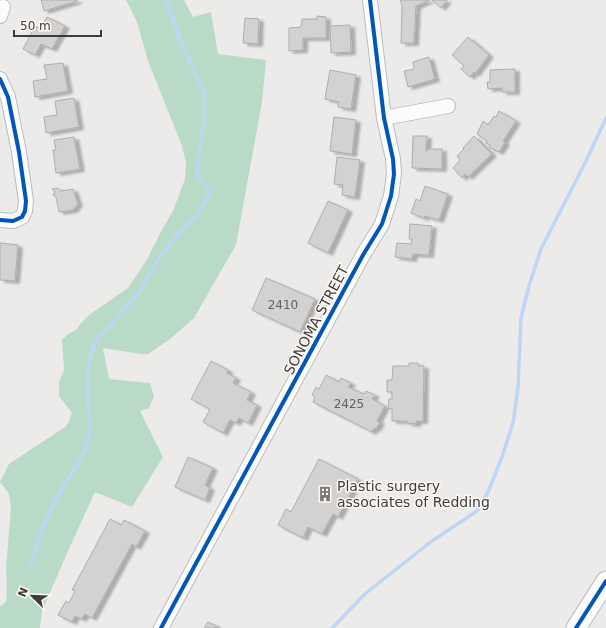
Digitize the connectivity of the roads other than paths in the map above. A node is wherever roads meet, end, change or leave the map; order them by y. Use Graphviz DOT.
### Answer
graph roads {
  1 [pos="370,0"];
  2 [pos="0,79"];
  3 [pos="448,106"];
  4 [pos="384,118"];
  5 [pos="0,220"];
  6 [pos="606,581"];
  7 [pos="161,628"];
  8 [pos="576,628"];
  1 -- 4 [label="street, SONOMA STREET"];
  2 -- 5 [label="street"];
  3 -- 4 [label="street"];
  4 -- 7 [label="street, SONOMA STREET"];
  6 -- 8 [label="street"];
}
